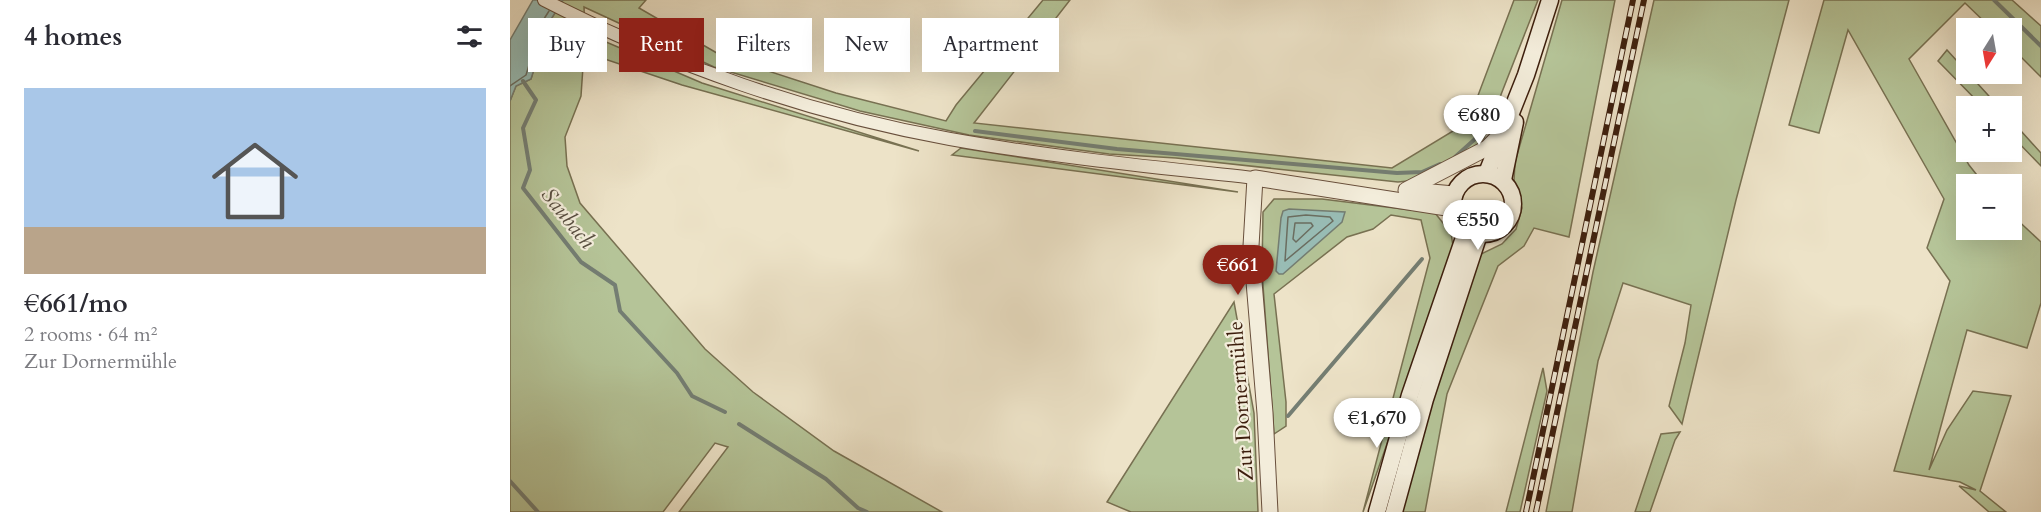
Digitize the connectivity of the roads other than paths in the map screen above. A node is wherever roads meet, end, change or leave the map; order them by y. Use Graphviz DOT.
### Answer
graph roads {
  1 [pos="544,0"];
  2 [pos="1548,5"];
  3 [pos="1526,75"];
  4 [pos="1503,132"];
  5 [pos="1486,173"];
  6 [pos="1255,178"];
  7 [pos="1503,180"];
  8 [pos="1407,190"];
  9 [pos="1361,193"];
  10 [pos="1454,201"];
  11 [pos="1473,232"];
  12 [pos="1270,512"];
  13 [pos="1377,512"];
  14 [pos="1394,512"];
  1 -- 6 [label="street"];
  2 -- 3 [label="main road"];
  3 -- 4 [label="main road"];
  3 -- 7 [label="main road"];
  4 -- 5 [label="main road"];
  4 -- 8 [label="street"];
  5 -- 7 [label="main road"];
  5 -- 10 [label="main road"];
  6 -- 9 [label="street"];
  6 -- 12 [label="street, Zur Dornermühle"];
  7 -- 11 [label="main road"];
  8 -- 9 [label="street"];
  8 -- 10 [label="street"];
  9 -- 10 [label="street"];
  10 -- 11 [label="main road"];
  11 -- 13 [label="main road"];
  11 -- 14 [label="main road"];
}
